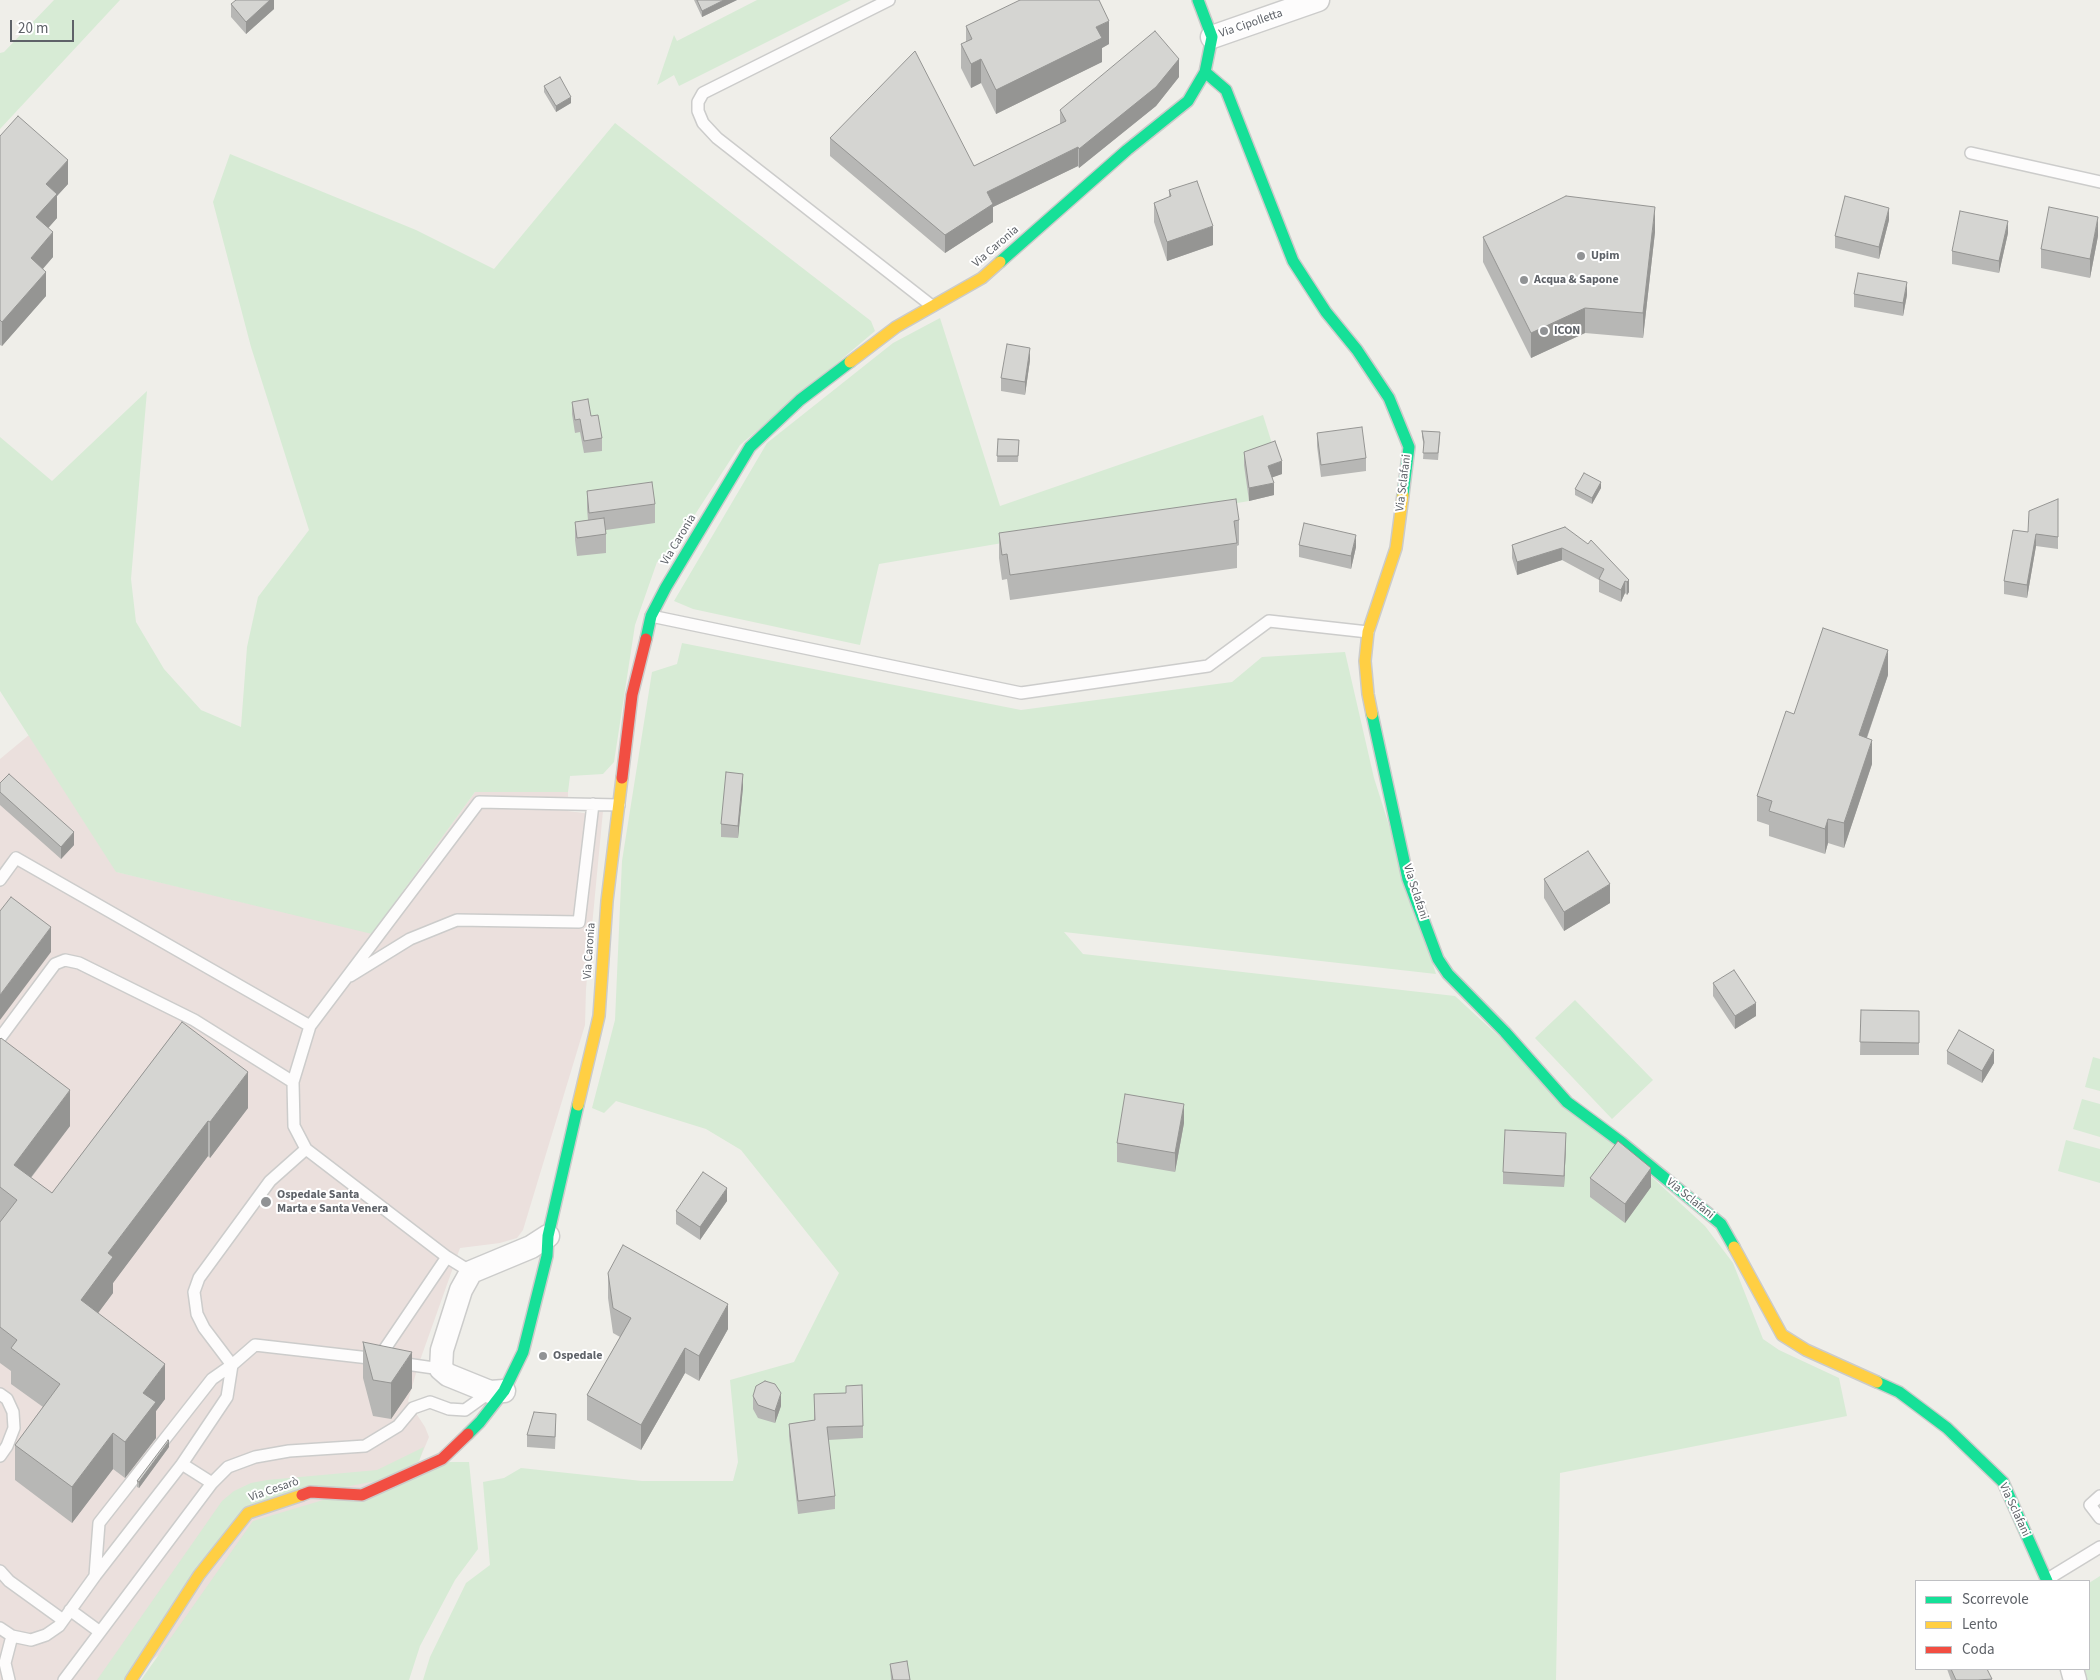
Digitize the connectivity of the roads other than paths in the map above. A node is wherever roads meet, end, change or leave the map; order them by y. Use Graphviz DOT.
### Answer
graph roads {
  1 [pos="889,0"];
  2 [pos="1198,0"];
  3 [pos="1318,0"];
  4 [pos="870,4"];
  5 [pos="1212,37"];
  6 [pos="1205,72"];
  7 [pos="1971,153"];
  8 [pos="2100,182"];
  9 [pos="932,306"];
  10 [pos="651,616"];
  11 [pos="1368,632"];
  12 [pos="593,804"];
  13 [pos="619,805"];
  14 [pos="0,880"];
  15 [pos="344,980"];
  16 [pos="310,1026"];
  17 [pos="0,1038"];
  18 [pos="292,1082"];
  19 [pos="306,1149"];
  20 [pos="548,1236"];
  21 [pos="447,1257"];
  22 [pos="471,1272"];
  23 [pos="378,1359"];
  24 [pos="232,1365"];
  25 [pos="441,1369"];
  26 [pos="497,1392"];
  27 [pos="0,1394"];
  28 [pos="0,1456"];
  29 [pos="182,1464"];
  30 [pos="212,1484"];
  31 [pos="2100,1496"];
  32 [pos="2100,1518"];
  33 [pos="2100,1546"];
  34 [pos="0,1571"];
  35 [pos="95,1576"];
  36 [pos="2046,1580"];
  37 [pos="2048,1580"];
  38 [pos="70,1610"];
  39 [pos="63,1620"];
  40 [pos="0,1628"];
  41 [pos="100,1632"];
  42 [pos="12,1636"];
  43 [pos="9,1680"];
  44 [pos="64,1680"];
  45 [pos="131,1680"];
  1 -- 4 [label="lane"];
  2 -- 5 [label="street"];
  3 -- 5 [label="street, Via Cipolletta"];
  4 -- 9 [label="lane"];
  5 -- 6 [label="street"];
  6 -- 9 [label="street, Via Caronia"];
  6 -- 11 [label="street, Via Sclafani"];
  7 -- 8 [label="lane"];
  9 -- 10 [label="street, Via Caronia"];
  10 -- 11 [label="lane"];
  10 -- 13 [label="street, Via Caronia"];
  11 -- 36 [label="street, Via Sclafani"];
  12 -- 13 [label="lane"];
  12 -- 15 [label="lane"];
  12 -- 15 [label="lane"];
  13 -- 20 [label="street, Via Caronia"];
  14 -- 16 [label="lane"];
  15 -- 16 [label="lane"];
  16 -- 18 [label="lane"];
  17 -- 18 [label="lane"];
  18 -- 19 [label="lane"];
  19 -- 21 [label="lane"];
  19 -- 24 [label="lane"];
  20 -- 22 [label="street"];
  20 -- 26 [label="street, Via Caronia"];
  21 -- 22 [label="lane"];
  21 -- 23 [label="lane"];
  22 -- 25 [label="street"];
  23 -- 24 [label="lane"];
  23 -- 25 [label="lane"];
  24 -- 29 [label="lane"];
  24 -- 35 [label="lane"];
  25 -- 26 [label="street"];
  26 -- 30 [label="lane"];
  26 -- 45 [label="street, Via Cesarò"];
  27 -- 28 [label="lane"];
  29 -- 30 [label="lane"];
  29 -- 35 [label="lane"];
  30 -- 41 [label="lane"];
  31 -- 32 [label="lane"];
  33 -- 37 [label="lane"];
  34 -- 39 [label="lane"];
  35 -- 38 [label="lane"];
  38 -- 39 [label="lane"];
  38 -- 41 [label="lane"];
  39 -- 42 [label="lane"];
  40 -- 42 [label="lane"];
  41 -- 44 [label="lane"];
  42 -- 43 [label="lane"];
}
